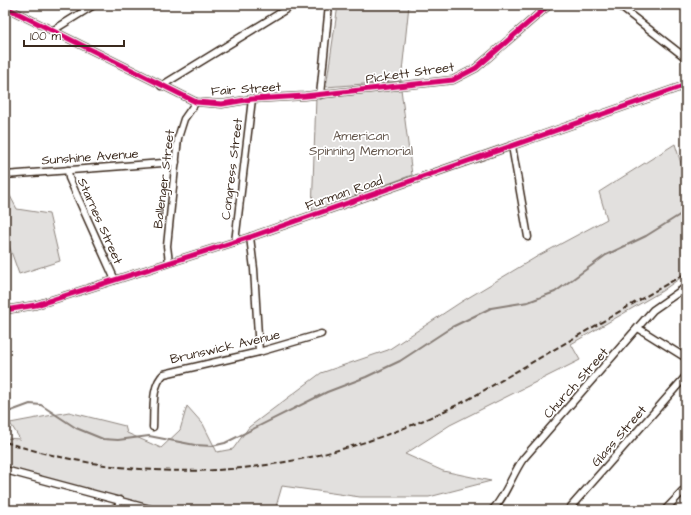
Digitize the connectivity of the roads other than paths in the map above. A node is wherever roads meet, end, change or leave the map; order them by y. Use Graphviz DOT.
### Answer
graph roads {
  1 [pos="94,5"];
  2 [pos="293,5"];
  3 [pos="328,5"];
  4 [pos="549,5"];
  5 [pos="618,5"];
  6 [pos="5,8"];
  7 [pos="52,31"];
  8 [pos="686,58"];
  9 [pos="161,86"];
  10 [pos="686,86"];
  11 [pos="320,95"];
  12 [pos="252,99"];
  13 [pos="196,102"];
  14 [pos="512,146"];
  15 [pos="176,162"];
  16 [pos="68,170"];
  17 [pos="5,174"];
  18 [pos="250,237"];
  19 [pos="528,237"];
  20 [pos="235,242"];
  21 [pos="169,262"];
  22 [pos="115,280"];
  23 [pos="686,287"];
  24 [pos="5,310"];
  25 [pos="638,328"];
  26 [pos="321,334"];
  27 [pos="259,352"];
  28 [pos="686,358"];
  29 [pos="686,376"];
  30 [pos="153,426"];
  31 [pos="5,470"];
  32 [pos="686,488"];
  33 [pos="120,500"];
  34 [pos="494,508"];
  35 [pos="117,510"];
  36 [pos="154,510"];
  37 [pos="568,510"];
  38 [pos="665,510"];
  1 -- 7 [label="street"];
  2 -- 9 [label="street"];
  3 -- 11 [label="street"];
  4 -- 11 [label="street, Pickett Street"];
  5 -- 8 [label="street"];
  6 -- 7 [label="street, Fair Street"];
  7 -- 9 [label="street, Fair Street"];
  9 -- 13 [label="street, Fair Street"];
  10 -- 14 [label="street, Furman Road"];
  11 -- 12 [label="street, Fair Street"];
  12 -- 13 [label="street, Fair Street"];
  12 -- 20 [label="street, Congress Street"];
  13 -- 15 [label="street, Ballenger Street"];
  14 -- 18 [label="street, Furman Road"];
  14 -- 19 [label="street"];
  15 -- 16 [label="street, Sunshine Avenue"];
  15 -- 21 [label="street, Ballenger Street"];
  16 -- 17 [label="street, Sunshine Avenue"];
  16 -- 22 [label="street, Starnes Street"];
  18 -- 20 [label="street, Furman Road"];
  18 -- 27 [label="street"];
  20 -- 21 [label="street, Furman Road"];
  21 -- 22 [label="street, Furman Road"];
  22 -- 24 [label="street, Furman Road"];
  23 -- 25 [label="street, Church Street"];
  25 -- 28 [label="street"];
  25 -- 34 [label="street, Church Street"];
  26 -- 27 [label="street, Brunswick Avenue"];
  27 -- 30 [label="street, Brunswick Avenue"];
  29 -- 37 [label="street, Glass Street"];
  31 -- 33 [label="street"];
  32 -- 38 [label="street"];
  33 -- 35 [label="street"];
  33 -- 36 [label="street"];
}
